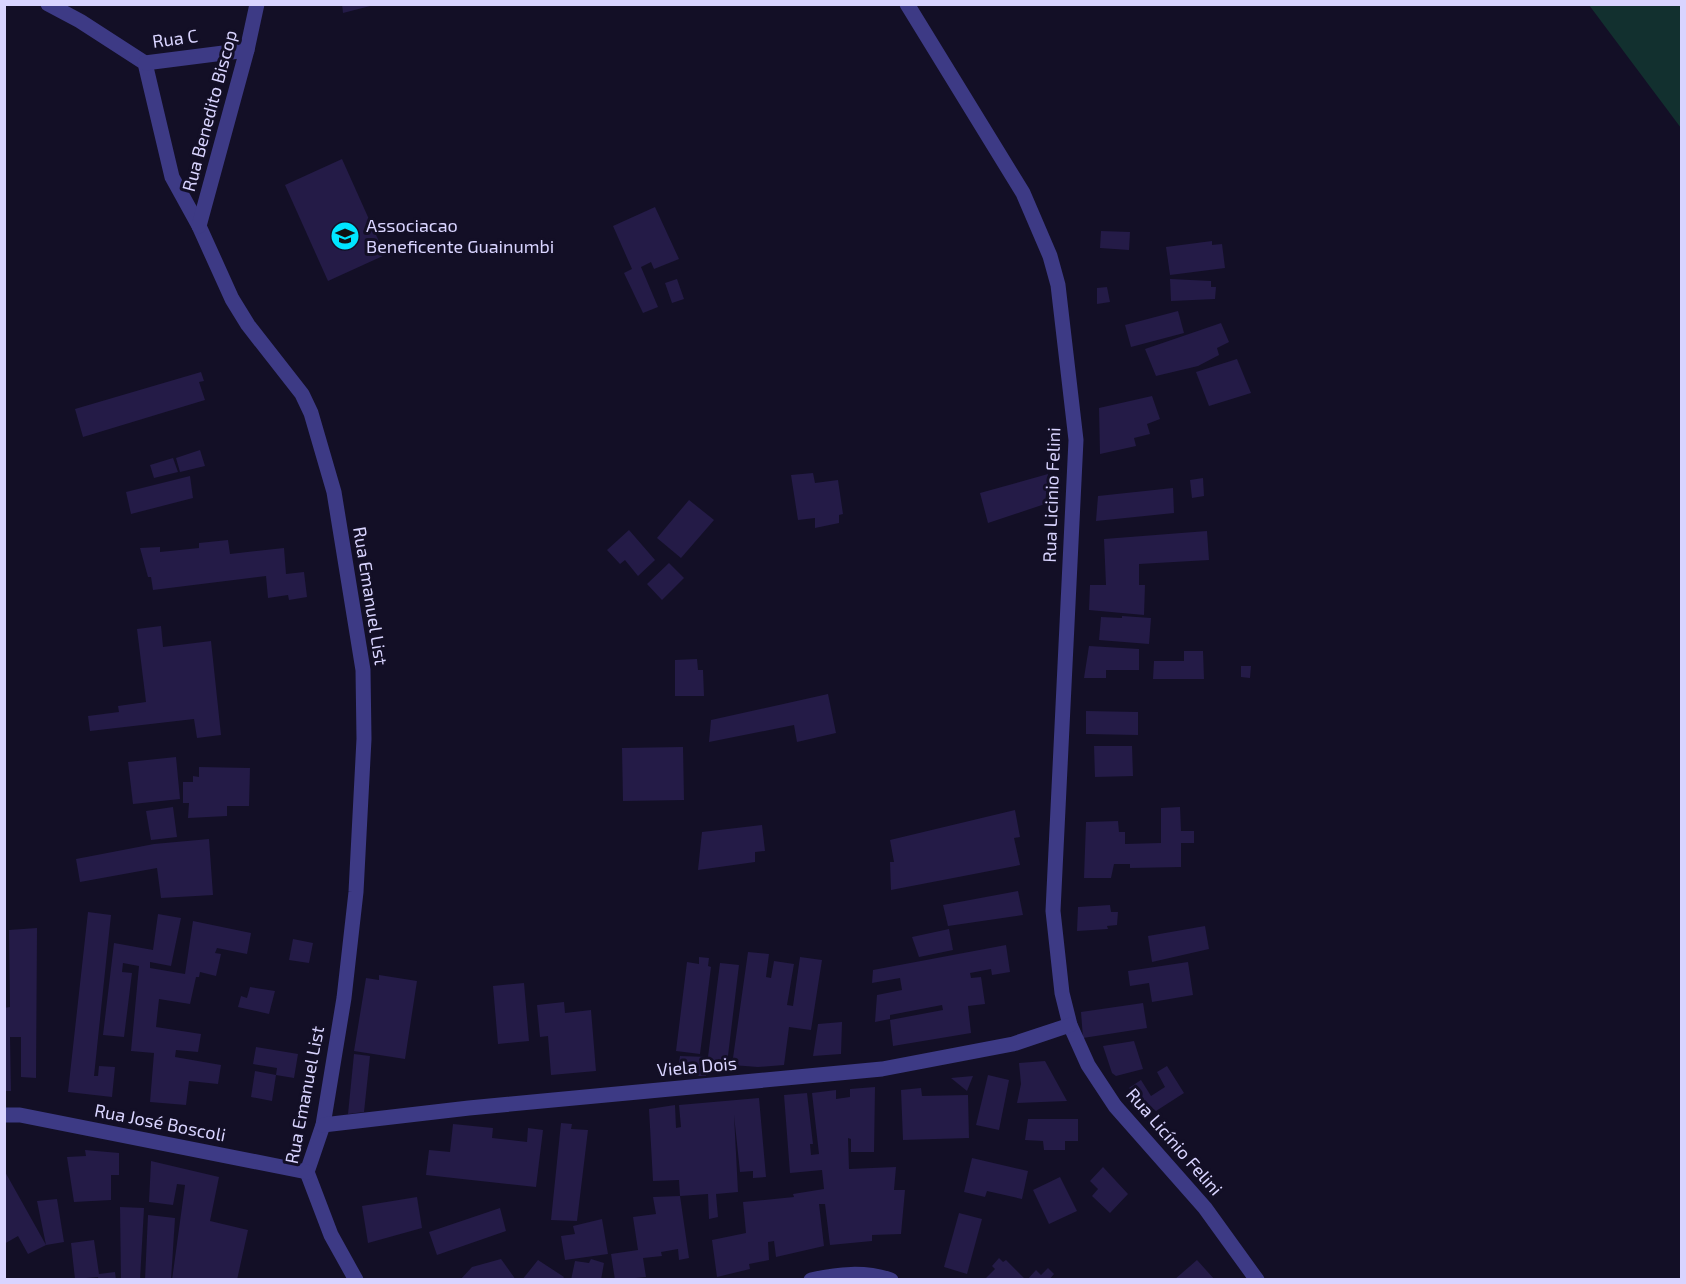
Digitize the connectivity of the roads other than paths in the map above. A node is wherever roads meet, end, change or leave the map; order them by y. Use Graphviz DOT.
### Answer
graph roads {
  1 [pos="48,4"];
  2 [pos="256,4"];
  3 [pos="908,4"];
  4 [pos="247,50"];
  5 [pos="145,63"];
  6 [pos="199,226"];
  7 [pos="1070,1025"];
  8 [pos="4,1115"];
  9 [pos="323,1125"];
  10 [pos="307,1172"];
  11 [pos="356,1280"];
  12 [pos="811,1280"];
  13 [pos="891,1280"];
  14 [pos="1257,1280"];
  1 -- 5 [label="street"];
  2 -- 4 [label="street, Rua Benedito Biscop"];
  3 -- 7 [label="street, Rua Licinio Felini"];
  4 -- 5 [label="street, Rua C"];
  4 -- 6 [label="street, Rua Benedito Biscop"];
  5 -- 6 [label="street, Rua Emanuel List"];
  6 -- 9 [label="street, Rua Emanuel List"];
  7 -- 9 [label="street, Viela Dois"];
  7 -- 14 [label="street, Rua Licínio Felini"];
  8 -- 10 [label="street, Rua José Boscoli"];
  9 -- 10 [label="street, Rua Emanuel List"];
  10 -- 11 [label="street, Rua Emanuel List"];
  12 -- 13 [label="street"];
}
